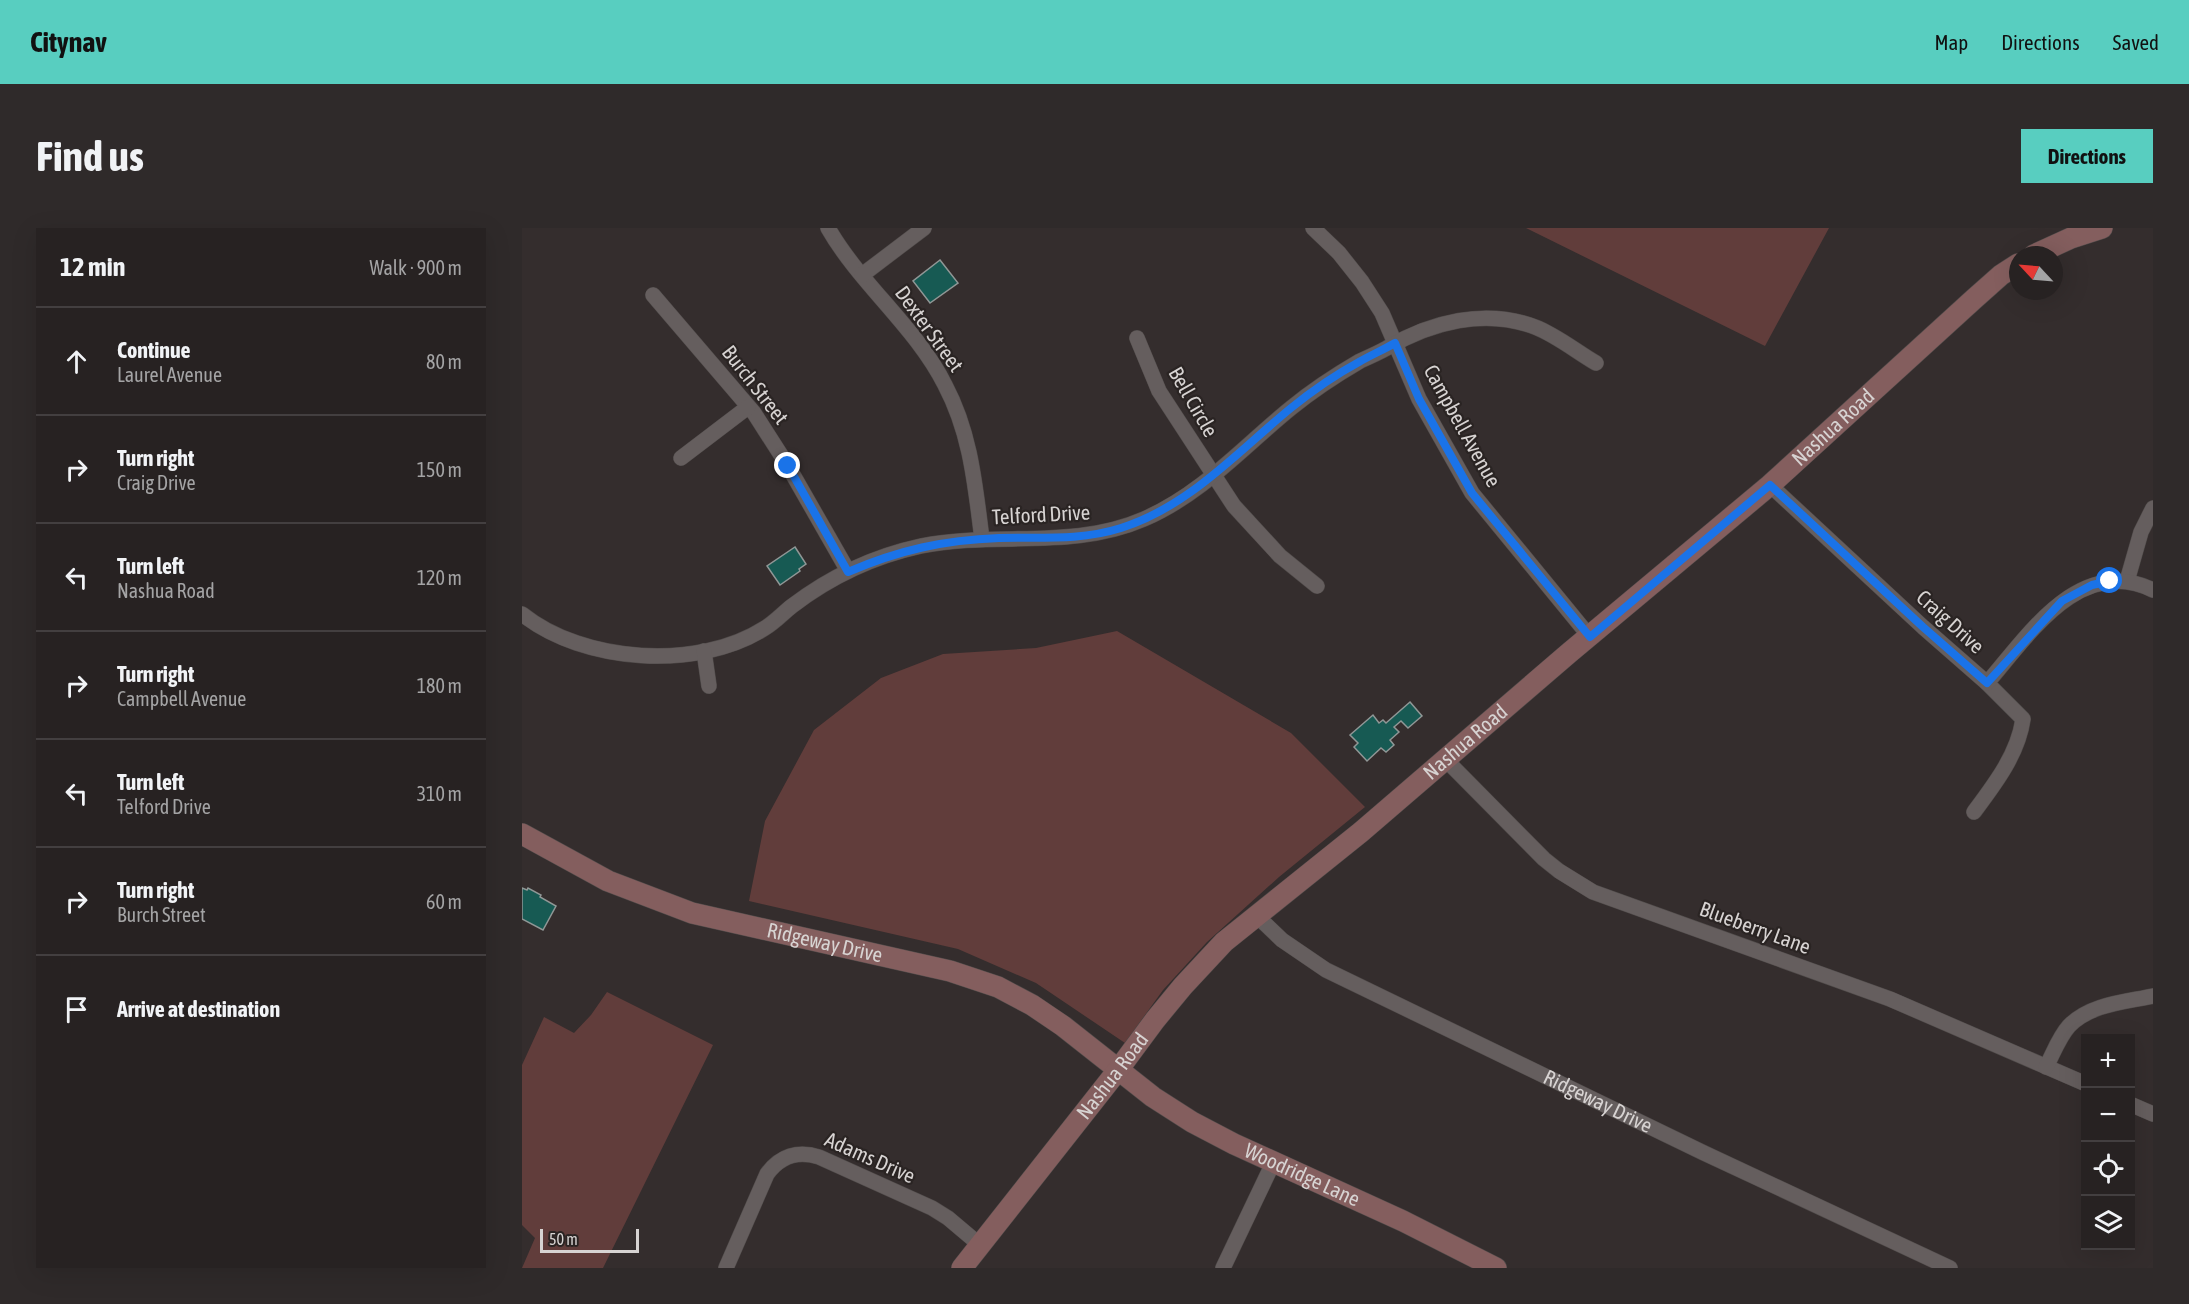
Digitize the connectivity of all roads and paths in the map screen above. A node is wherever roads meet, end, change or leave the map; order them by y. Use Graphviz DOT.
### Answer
graph roads {
  1 [pos="828,228"];
  2 [pos="924,228"];
  3 [pos="1313,228"];
  4 [pos="2102,228"];
  5 [pos="2054,246"];
  6 [pos="2009,270"];
  7 [pos="862,275"];
  8 [pos="653,295"];
  9 [pos="1137,338"];
  10 [pos="1395,343"];
  11 [pos="1596,363"];
  12 [pos="748,407"];
  13 [pos="681,458"];
  14 [pos="1213,476"];
  15 [pos="1770,485"];
  16 [pos="2153,508"];
  17 [pos="982,539"];
  18 [pos="848,572"];
  19 [pos="2127,581"];
  20 [pos="1317,586"];
  21 [pos="2153,590"];
  22 [pos="522,614"];
  23 [pos="1590,637"];
  24 [pos="704,651"];
  25 [pos="1987,683"];
  26 [pos="710,686"];
  27 [pos="1446,760"];
  28 [pos="1974,812"];
  29 [pos="522,834"];
  30 [pos="1257,916"];
  31 [pos="2153,996"];
  32 [pos="2046,1067"];
  33 [pos="1118,1070"];
  34 [pos="2081,1082"];
  35 [pos="2135,1106"];
  36 [pos="2153,1114"];
  37 [pos="1274,1161"];
  38 [pos="980,1245"];
  39 [pos="726,1268"];
  40 [pos="962,1268"];
  41 [pos="1223,1268"];
  42 [pos="1496,1268"];
  43 [pos="1950,1268"];
  1 -- 7 [label="street, Dexter Street"];
  2 -- 7 [label="street"];
  3 -- 10 [label="street, Campbell Avenue"];
  4 -- 5 [label="street"];
  6 -- 15 [label="street, Nashua Road"];
  7 -- 17 [label="street, Dexter Street"];
  8 -- 12 [label="street, Burch Street"];
  9 -- 14 [label="street, Bell Circle"];
  10 -- 11 [label="street, Telford Drive"];
  10 -- 14 [label="street, Telford Drive"];
  10 -- 23 [label="street, Campbell Avenue"];
  12 -- 13 [label="street"];
  12 -- 18 [label="street, Burch Street"];
  14 -- 17 [label="street, Telford Drive"];
  14 -- 20 [label="street, Bell Circle"];
  15 -- 23 [label="street, Nashua Road"];
  15 -- 25 [label="street, Craig Drive"];
  16 -- 19 [label="street"];
  17 -- 18 [label="street, Telford Drive"];
  18 -- 24 [label="street, Telford Drive"];
  19 -- 21 [label="street"];
  19 -- 25 [label="street"];
  22 -- 24 [label="street, Telford Drive"];
  23 -- 27 [label="street, Nashua Road"];
  24 -- 26 [label="street"];
  25 -- 28 [label="street, Craig Drive"];
  27 -- 30 [label="street, Nashua Road"];
  27 -- 32 [label="street, Blueberry Lane"];
  29 -- 33 [label="street, Ridgeway Drive"];
  30 -- 33 [label="street, Nashua Road"];
  30 -- 43 [label="street, Ridgeway Drive"];
  31 -- 32 [label="street"];
  32 -- 34 [label="street, Blueberry Lane"];
  33 -- 37 [label="street, Woodridge Lane"];
  33 -- 38 [label="street, Nashua Road"];
  35 -- 36 [label="street"];
  37 -- 41 [label="street"];
  37 -- 42 [label="street, Woodridge Lane"];
  38 -- 39 [label="street, Adams Drive"];
  38 -- 40 [label="street, Nashua Road"];
}
